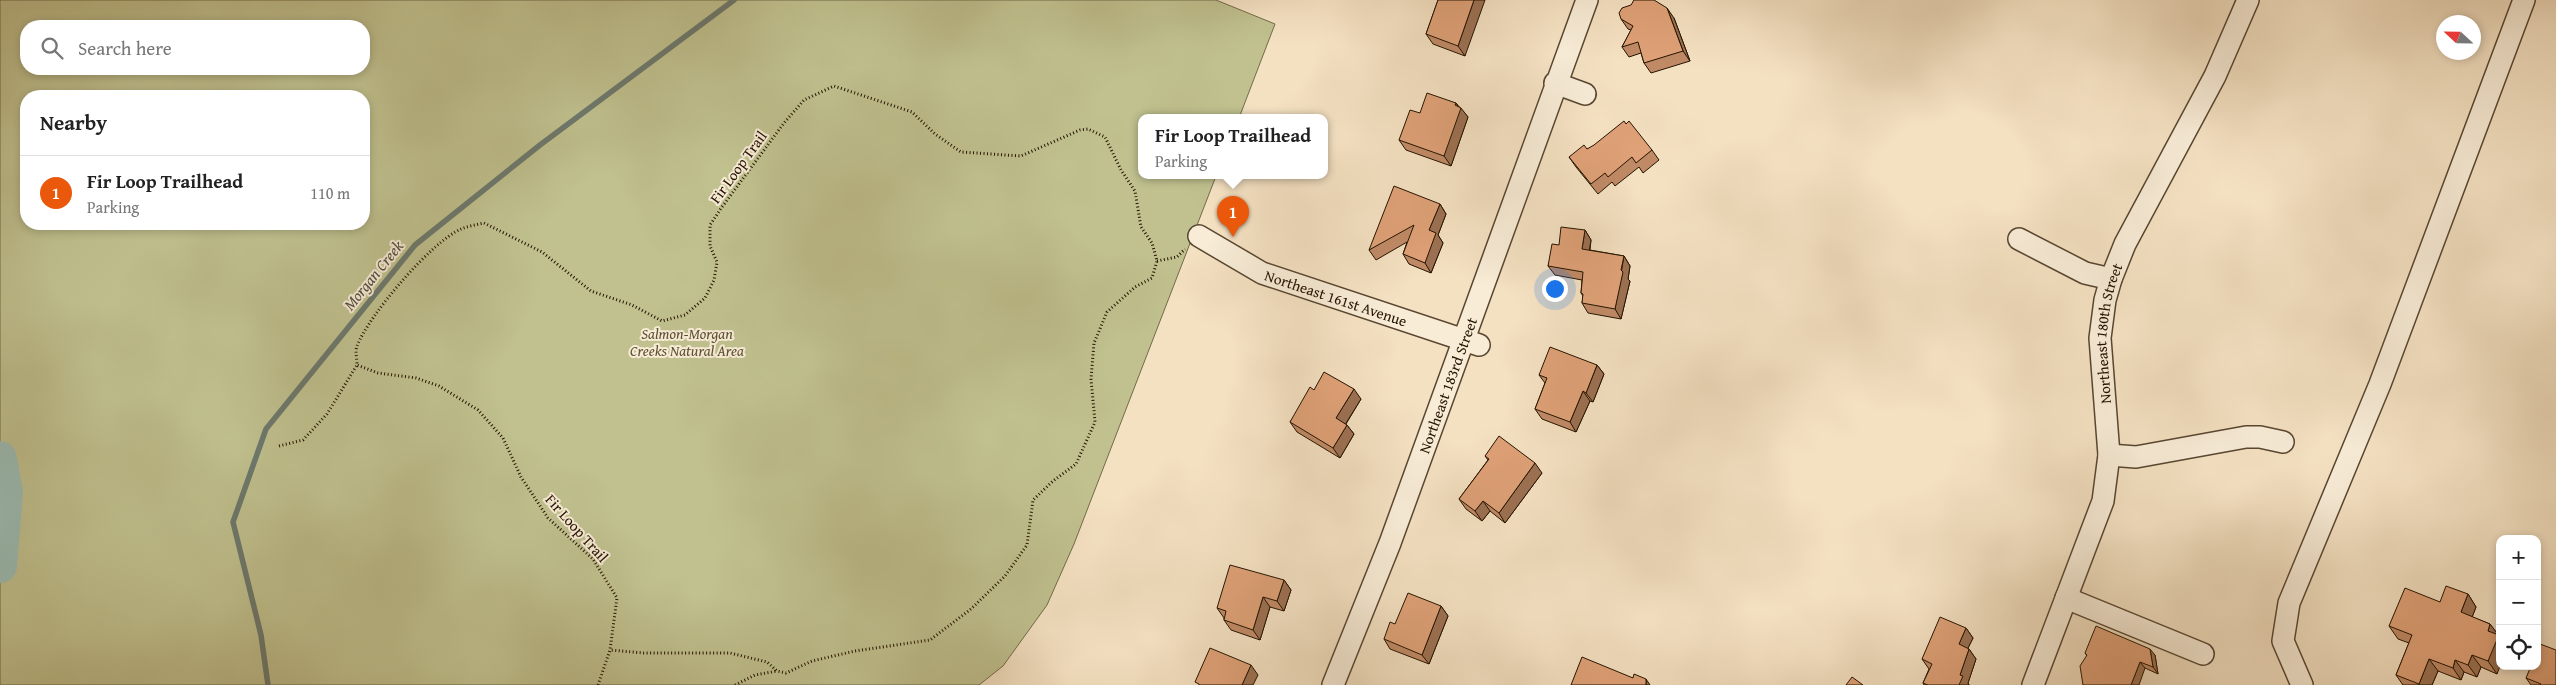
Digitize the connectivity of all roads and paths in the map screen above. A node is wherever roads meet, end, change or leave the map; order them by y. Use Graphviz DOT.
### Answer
graph roads {
  1 [pos="1586,0"];
  2 [pos="2248,0"];
  3 [pos="2524,0"];
  4 [pos="1555,83"];
  5 [pos="1584,94"];
  6 [pos="1199,236"];
  7 [pos="2019,239"];
  8 [pos="1157,261"];
  9 [pos="2111,279"];
  10 [pos="1472,343"];
  11 [pos="357,365"];
  12 [pos="2283,442"];
  13 [pos="279,446"];
  14 [pos="2109,455"];
  15 [pos="2066,598"];
  16 [pos="610,650"];
  17 [pos="2203,654"];
  18 [pos="777,671"];
  19 [pos="598,685"];
  20 [pos="735,685"];
  21 [pos="1332,685"];
  22 [pos="2033,685"];
  23 [pos="2302,685"];
  1 -- 4 [label="street, Northeast 183rd Street"];
  2 -- 9 [label="street, Northeast 180th Street"];
  3 -- 23 [label="street"];
  4 -- 5 [label="street"];
  4 -- 10 [label="street, Northeast 183rd Street"];
  6 -- 8 [label="path"];
  6 -- 10 [label="street, Northeast 161st Avenue"];
  7 -- 9 [label="street"];
  8 -- 11 [label="path, Fir Loop Trail"];
  8 -- 18 [label="path"];
  9 -- 14 [label="street, Northeast 180th Street"];
  10 -- 21 [label="street, Northeast 183rd Street"];
  11 -- 13 [label="path"];
  11 -- 16 [label="path, Fir Loop Trail"];
  12 -- 14 [label="street"];
  14 -- 15 [label="street, Northeast 180th Street"];
  15 -- 17 [label="street"];
  15 -- 22 [label="street, Northeast 180th Street"];
  16 -- 18 [label="path"];
  16 -- 19 [label="path, Fir Loop Trail"];
  18 -- 20 [label="path"];
}
